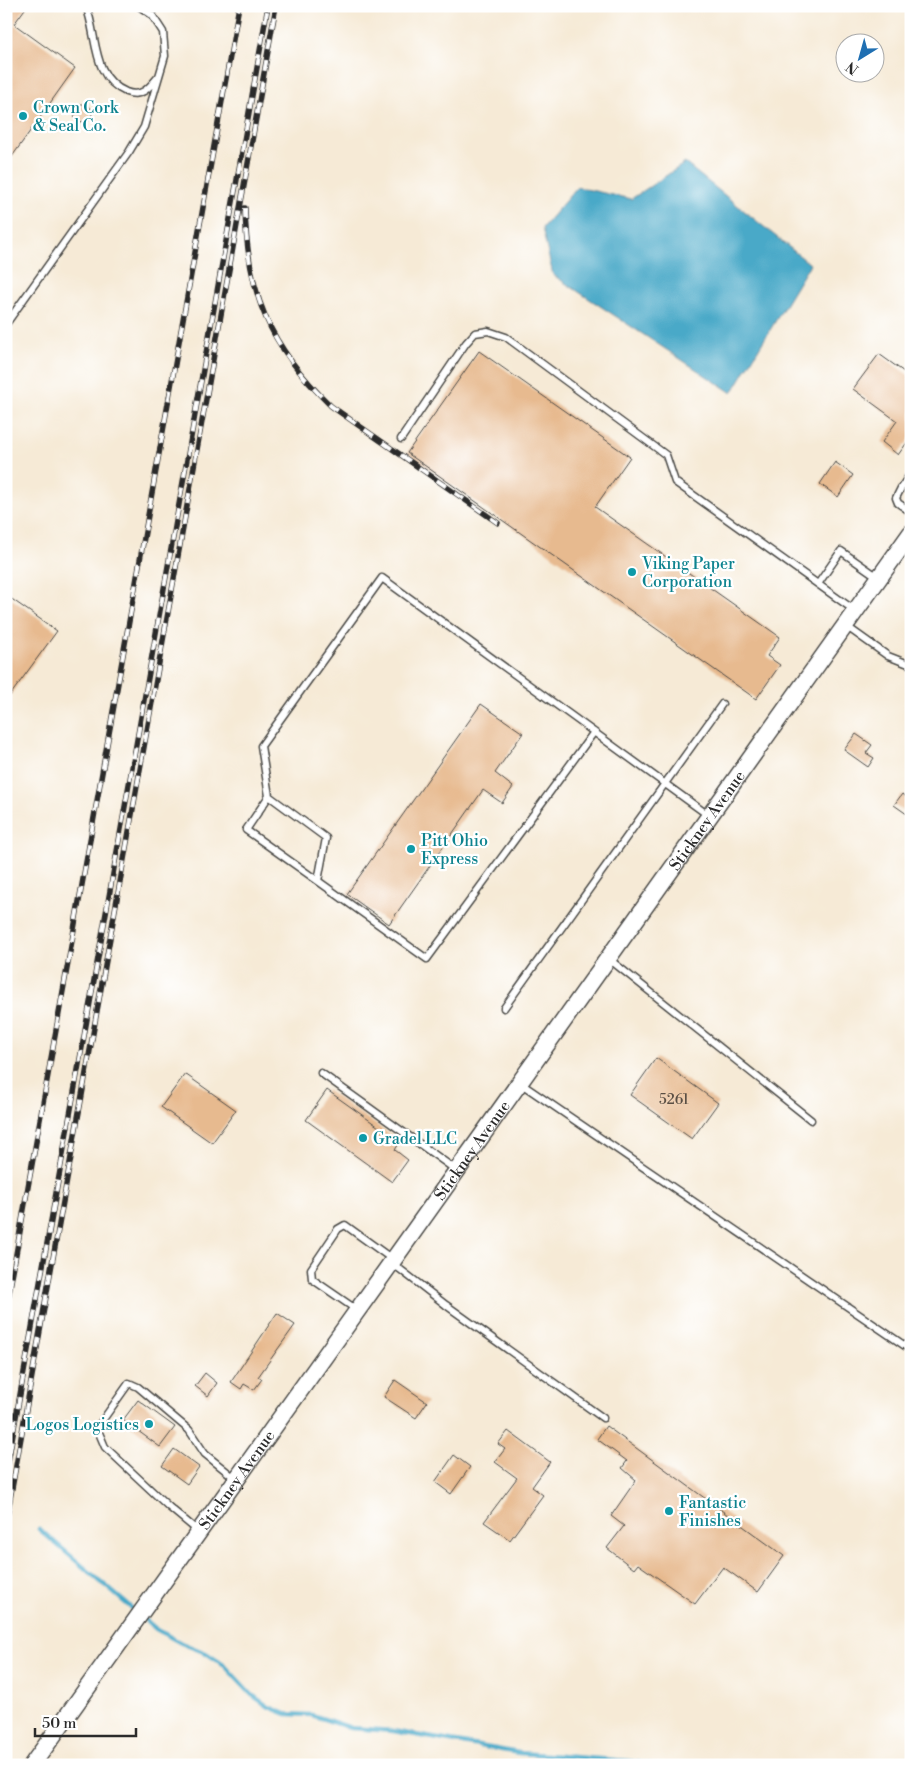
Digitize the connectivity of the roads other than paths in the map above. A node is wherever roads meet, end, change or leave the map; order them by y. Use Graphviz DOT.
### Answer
graph roads {
  1 [pos="86,6"];
  2 [pos="139,6"];
  3 [pos="160,74"];
  4 [pos="6,324"];
  5 [pos="401,439"];
  6 [pos="911,473"];
  7 [pos="911,512"];
  8 [pos="911,533"];
  9 [pos="879,578"];
  10 [pos="818,584"];
  11 [pos="855,611"];
  12 [pos="845,625"];
  13 [pos="911,665"];
  14 [pos="722,704"];
  15 [pos="594,732"];
  16 [pos="666,784"];
  17 [pos="269,796"];
  18 [pos="709,816"];
  19 [pos="318,881"];
  20 [pos="608,958"];
  21 [pos="504,1008"];
  22 [pos="321,1073"];
  23 [pos="520,1082"];
  24 [pos="811,1120"];
  25 [pos="457,1170"];
  26 [pos="392,1261"];
  27 [pos="358,1310"];
  28 [pos="911,1350"];
  29 [pos="603,1418"];
  30 [pos="236,1479"];
  31 [pos="198,1531"];
  32 [pos="32,1765"];
  1 -- 3 [label="lane"];
  2 -- 3 [label="lane"];
  3 -- 4 [label="lane"];
  5 -- 10 [label="lane"];
  6 -- 7 [label="lane"];
  8 -- 9 [label="street, Stickney Avenue"];
  9 -- 10 [label="lane"];
  9 -- 11 [label="street, Stickney Avenue"];
  10 -- 11 [label="lane"];
  11 -- 12 [label="street, Stickney Avenue"];
  12 -- 13 [label="lane"];
  12 -- 18 [label="street, Stickney Avenue"];
  14 -- 16 [label="lane"];
  15 -- 16 [label="lane"];
  15 -- 17 [label="lane"];
  15 -- 19 [label="lane"];
  16 -- 18 [label="lane"];
  16 -- 21 [label="lane"];
  17 -- 19 [label="lane"];
  17 -- 19 [label="lane"];
  18 -- 20 [label="street, Stickney Avenue"];
  20 -- 23 [label="street, Stickney Avenue"];
  20 -- 24 [label="lane"];
  22 -- 25 [label="lane"];
  23 -- 25 [label="street, Stickney Avenue"];
  23 -- 28 [label="lane"];
  25 -- 26 [label="street, Stickney Avenue"];
  26 -- 27 [label="street, Stickney Avenue"];
  26 -- 27 [label="lane"];
  26 -- 29 [label="lane"];
  27 -- 30 [label="street, Stickney Avenue"];
  30 -- 31 [label="street, Stickney Avenue"];
  30 -- 31 [label="lane"];
  31 -- 32 [label="street, Stickney Avenue"];
}
